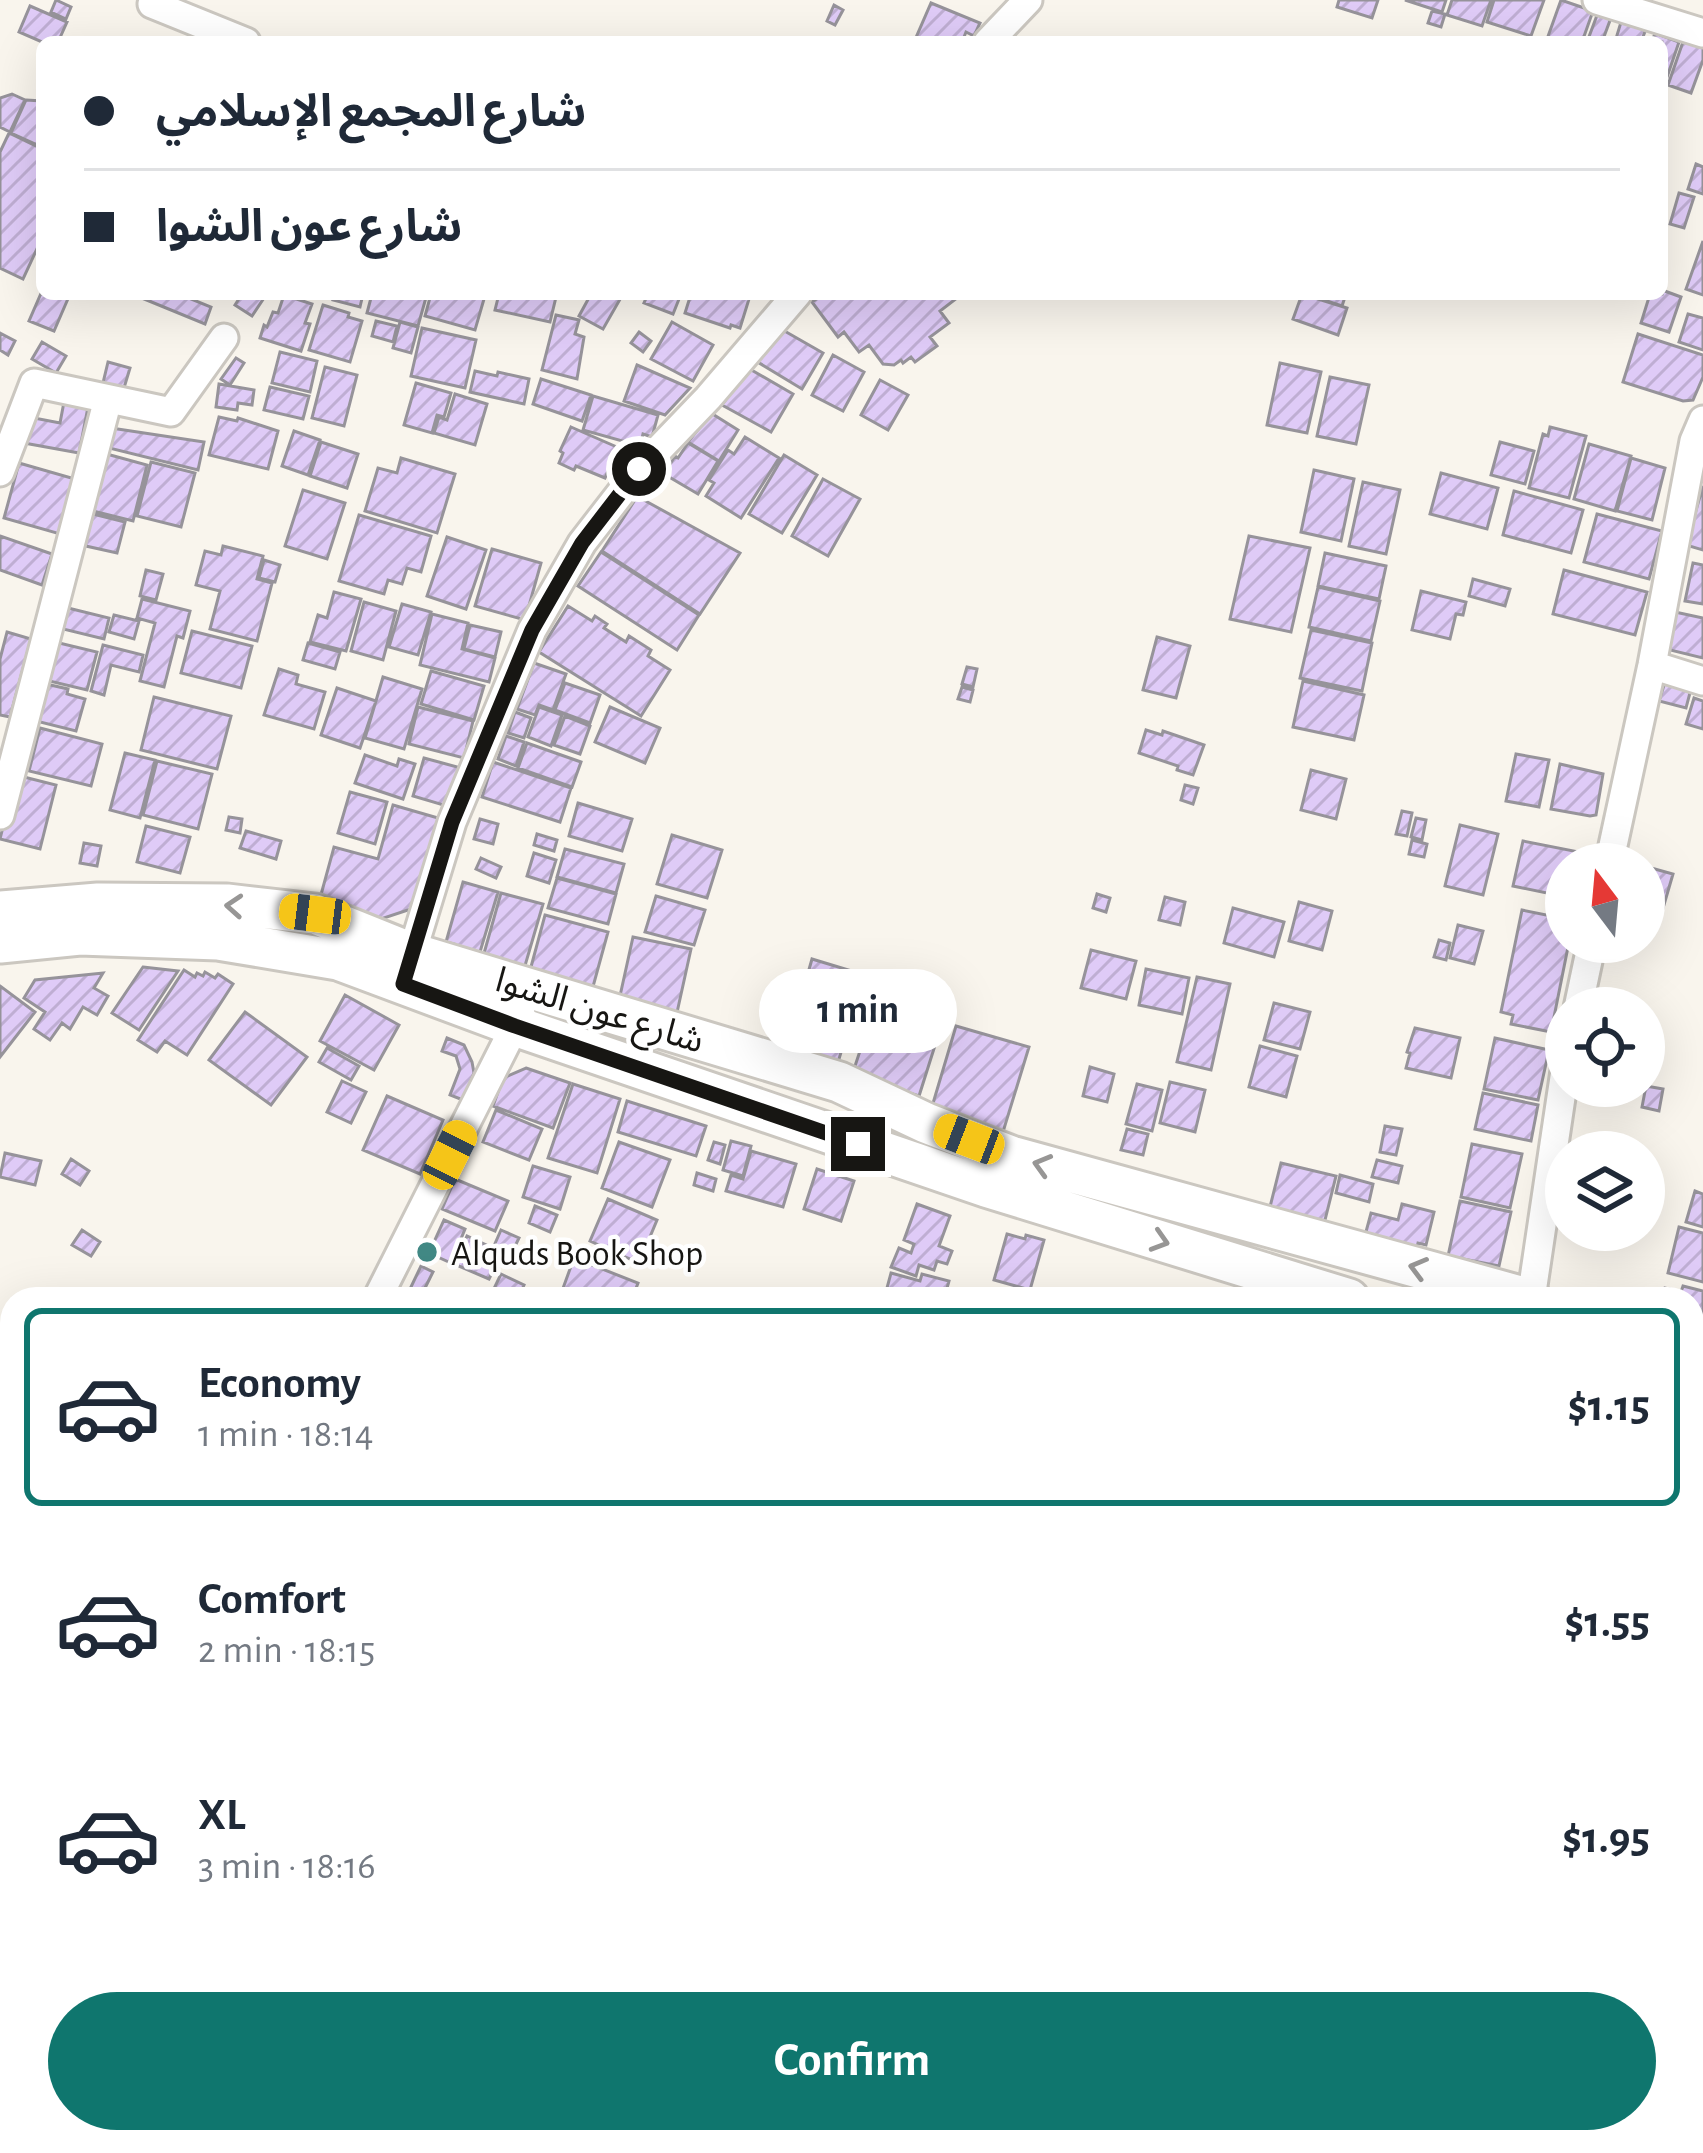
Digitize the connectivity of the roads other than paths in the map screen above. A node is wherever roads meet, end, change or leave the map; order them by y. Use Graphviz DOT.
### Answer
graph roads {
  1 [pos="1598,0"];
  2 [pos="1018,2"];
  3 [pos="152,4"];
  4 [pos="1703,33"];
  5 [pos="231,36"];
  6 [pos="992,36"];
  7 [pos="792,300"];
  8 [pos="224,338"];
  9 [pos="108,399"];
  10 [pos="1700,435"];
  11 [pos="0,472"];
  12 [pos="1652,665"];
  13 [pos="1703,681"];
  14 [pos="0,814"];
  15 [pos="1614,843"];
  16 [pos="0,911"];
  17 [pos="0,943"];
  18 [pos="407,968"];
  19 [pos="534,989"];
  20 [pos="515,1026"];
  21 [pos="1560,1107"];
  22 [pos="383,1287"];
  23 [pos="1310,1287"];
  24 [pos="1487,1287"];
  25 [pos="1533,1287"];
  1 -- 4 [label="street"];
  2 -- 6 [label="street"];
  3 -- 5 [label="street"];
  7 -- 18 [label="street"];
  8 -- 9 [label="street"];
  9 -- 11 [label="street"];
  9 -- 14 [label="street"];
  10 -- 12 [label="street"];
  12 -- 13 [label="street"];
  12 -- 15 [label="street"];
  18 -- 16 [label="main road, شارع عون الشوا, one-way"];
  17 -- 18 [label="main road, شارع عون الشوا"];
  18 -- 19 [label="main road, شارع عون الشوا"];
  18 -- 20 [label="main road, شارع عون الشوا"];
  19 -- 20 [label="street"];
  24 -- 19 [label="main road, شارع عون الشوا, one-way"];
  20 -- 22 [label="street"];
  20 -- 23 [label="main road, شارع عون الشوا, one-way"];
  21 -- 25 [label="street"];
}
